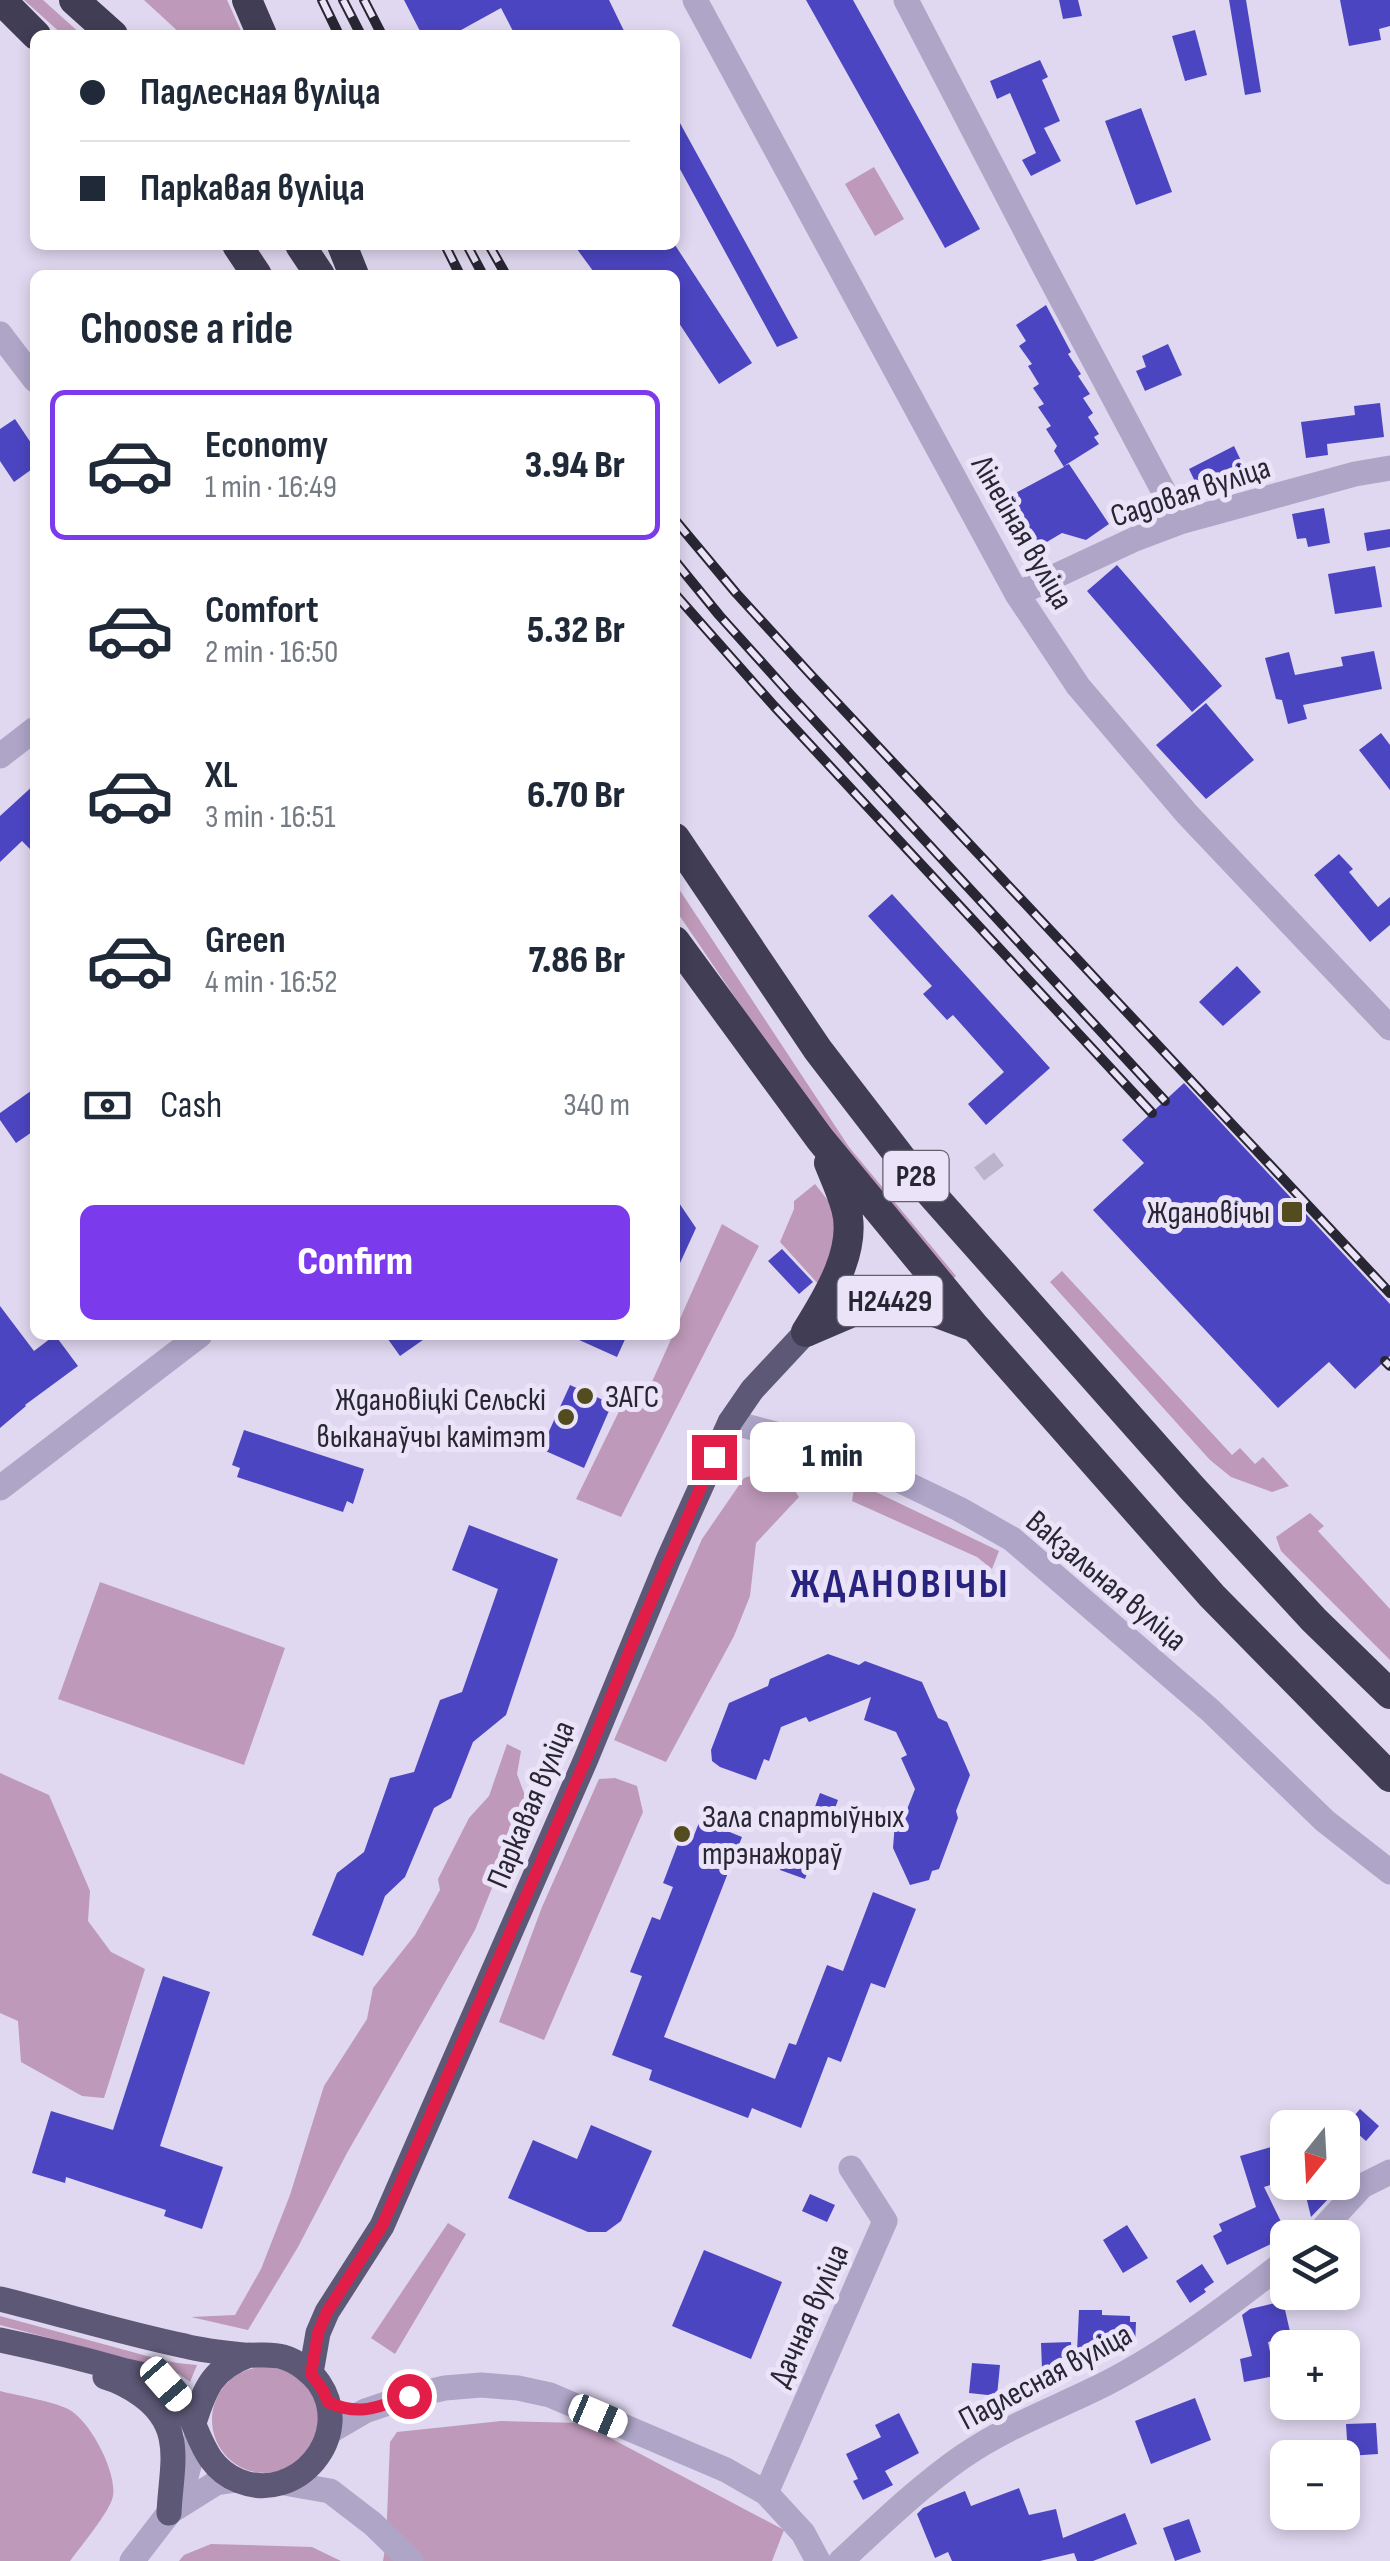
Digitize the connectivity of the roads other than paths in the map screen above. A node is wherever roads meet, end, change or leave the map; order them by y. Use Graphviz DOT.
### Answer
graph roads {
  1 [pos="1,0"];
  2 [pos="74,0"];
  3 [pos="247,0"];
  4 [pos="695,0"];
  5 [pos="906,0"];
  6 [pos="20,23"];
  7 [pos="107,30"];
  8 [pos="260,30"];
  9 [pos="0,334"];
  10 [pos="30,373"];
  11 [pos="1390,468"];
  12 [pos="1180,522"];
  13 [pos="1016,594"];
  14 [pos="30,733"];
  15 [pos="0,756"];
  16 [pos="680,845"];
  17 [pos="680,948"];
  18 [pos="1390,1028"];
  19 [pos="820,1139"];
  20 [pos="975,1327"];
  21 [pos="806,1332"];
  22 [pos="193,1340"];
  23 [pos="730,1422"];
  24 [pos="0,1488"];
  25 [pos="1390,1694"];
  26 [pos="1390,1776"];
  27 [pos="1390,1872"];
  28 [pos="851,2168"];
  29 [pos="1390,2172"];
  30 [pos="1331,2220"];
  31 [pos="1270,2273"];
  32 [pos="0,2299"];
  33 [pos="327,2312"];
  34 [pos="0,2343"];
  35 [pos="260,2355"];
  36 [pos="311,2374"];
  37 [pos="328,2402"];
  38 [pos="365,2411"];
  39 [pos="335,2429"];
  40 [pos="195,2430"];
  41 [pos="316,2461"];
  42 [pos="236,2480"];
  43 [pos="284,2482"];
  44 [pos="330,2491"];
  45 [pos="766,2493"];
  46 [pos="168,2513"];
  47 [pos="132,2561"];
  48 [pos="410,2561"];
  49 [pos="818,2561"];
  50 [pos="840,2561"];
  1 -- 6 [label="highway"];
  2 -- 7 [label="highway"];
  3 -- 8 [label="highway"];
  4 -- 13 [label="street, Лінейная вуліца"];
  5 -- 12 [label="street"];
  9 -- 10 [label="street"];
  11 -- 12 [label="street, Садовая вуліца"];
  12 -- 13 [label="street, Садовая вуліца"];
  13 -- 18 [label="street, Лінейная вуліца"];
  14 -- 15 [label="street"];
  16 -- 25 [label="highway, Р28"];
  17 -- 19 [label="highway, Р28"];
  19 -- 20 [label="highway, Р28"];
  19 -- 21 [label="highway, Н24429"];
  20 -- 21 [label="highway, Н24429"];
  20 -- 26 [label="highway, Р28"];
  21 -- 23 [label="main road, Паркавая вуліца / Н24429"];
  22 -- 24 [label="street"];
  23 -- 27 [label="street, Вакзальная вуліца"];
  23 -- 33 [label="main road, Паркавая вуліца / Н24429"];
  28 -- 45 [label="street, Дачная вуліца"];
  29 -- 30 [label="street"];
  31 -- 50 [label="street, Падлесная вуліца"];
  32 -- 35 [label="main road"];
  33 -- 35 [label="main road, Паркавая вуліца / Н24429"];
  33 -- 36 [label="main road, Паркавая вуліца / Н24429"];
  34 -- 40 [label="main road"];
  34 -- 46 [label="main road"];
  35 -- 36 [label="main road"];
  35 -- 40 [label="main road, Н24429"];
  36 -- 37 [label="main road"];
  37 -- 38 [label="street"];
  37 -- 39 [label="main road"];
  38 -- 39 [label="street"];
  38 -- 45 [label="street"];
  39 -- 41 [label="main road"];
  40 -- 42 [label="main road"];
  40 -- 46 [label="street, Н24429"];
  41 -- 43 [label="main road"];
  41 -- 44 [label="street"];
  42 -- 43 [label="main road, Н24429"];
  42 -- 46 [label="street, Н24429"];
  43 -- 44 [label="street"];
  44 -- 48 [label="street"];
  45 -- 49 [label="street"];
  46 -- 47 [label="street, Н24429"];
}
